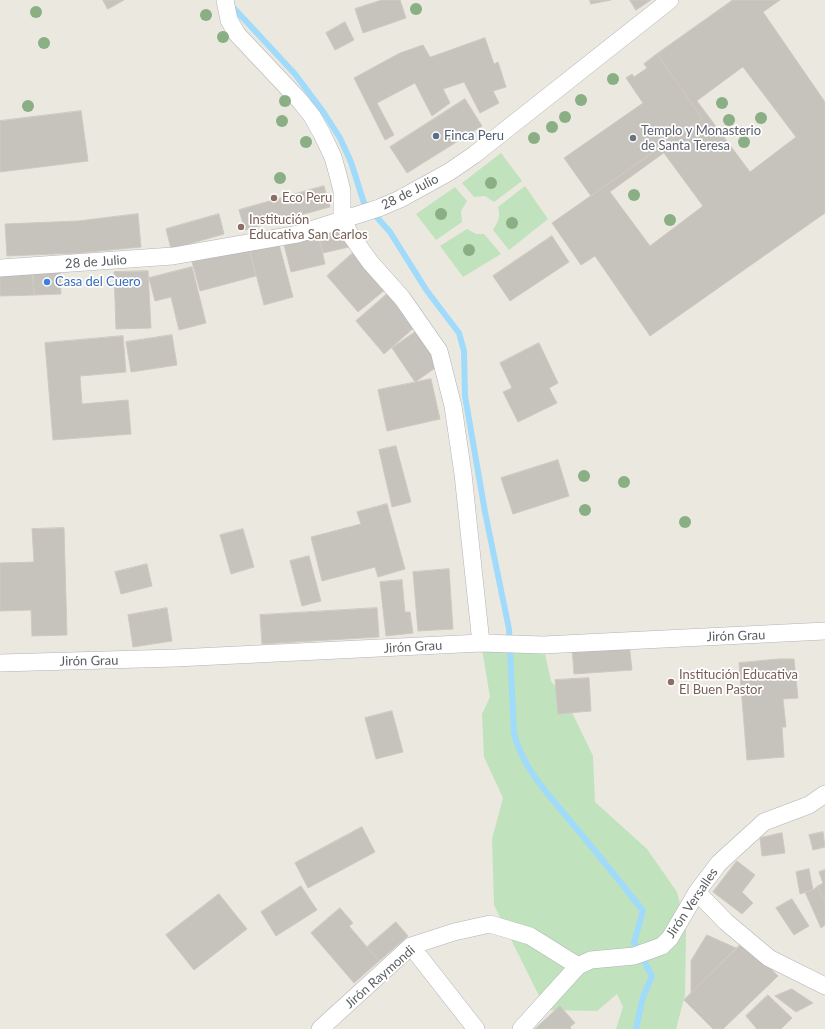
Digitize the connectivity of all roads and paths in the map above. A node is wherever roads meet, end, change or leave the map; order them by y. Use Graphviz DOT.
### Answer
graph roads {
  1 [pos="225,0"];
  2 [pos="670,0"];
  3 [pos="345,219"];
  4 [pos="0,268"];
  5 [pos="825,631"];
  6 [pos="481,643"];
  7 [pos="0,663"];
  8 [pos="825,794"];
  9 [pos="697,892"];
  10 [pos="411,946"];
  11 [pos="585,963"];
  12 [pos="825,986"];
  13 [pos="320,1029"];
  14 [pos="476,1029"];
  15 [pos="522,1029"];
  1 -- 3 [label="street"];
  2 -- 3 [label="street, 28 de Julio"];
  3 -- 4 [label="street, 28 de Julio"];
  3 -- 6 [label="street"];
  5 -- 6 [label="street, Jirón Grau"];
  6 -- 7 [label="street, Jirón Grau"];
  8 -- 9 [label="street, Jirón Versalles"];
  9 -- 11 [label="street, Jirón Versalles"];
  9 -- 12 [label="street"];
  10 -- 11 [label="street, Jirón Raymondi"];
  10 -- 13 [label="street, Jirón Raymondi"];
  10 -- 14 [label="street"];
  11 -- 15 [label="street"];
}
